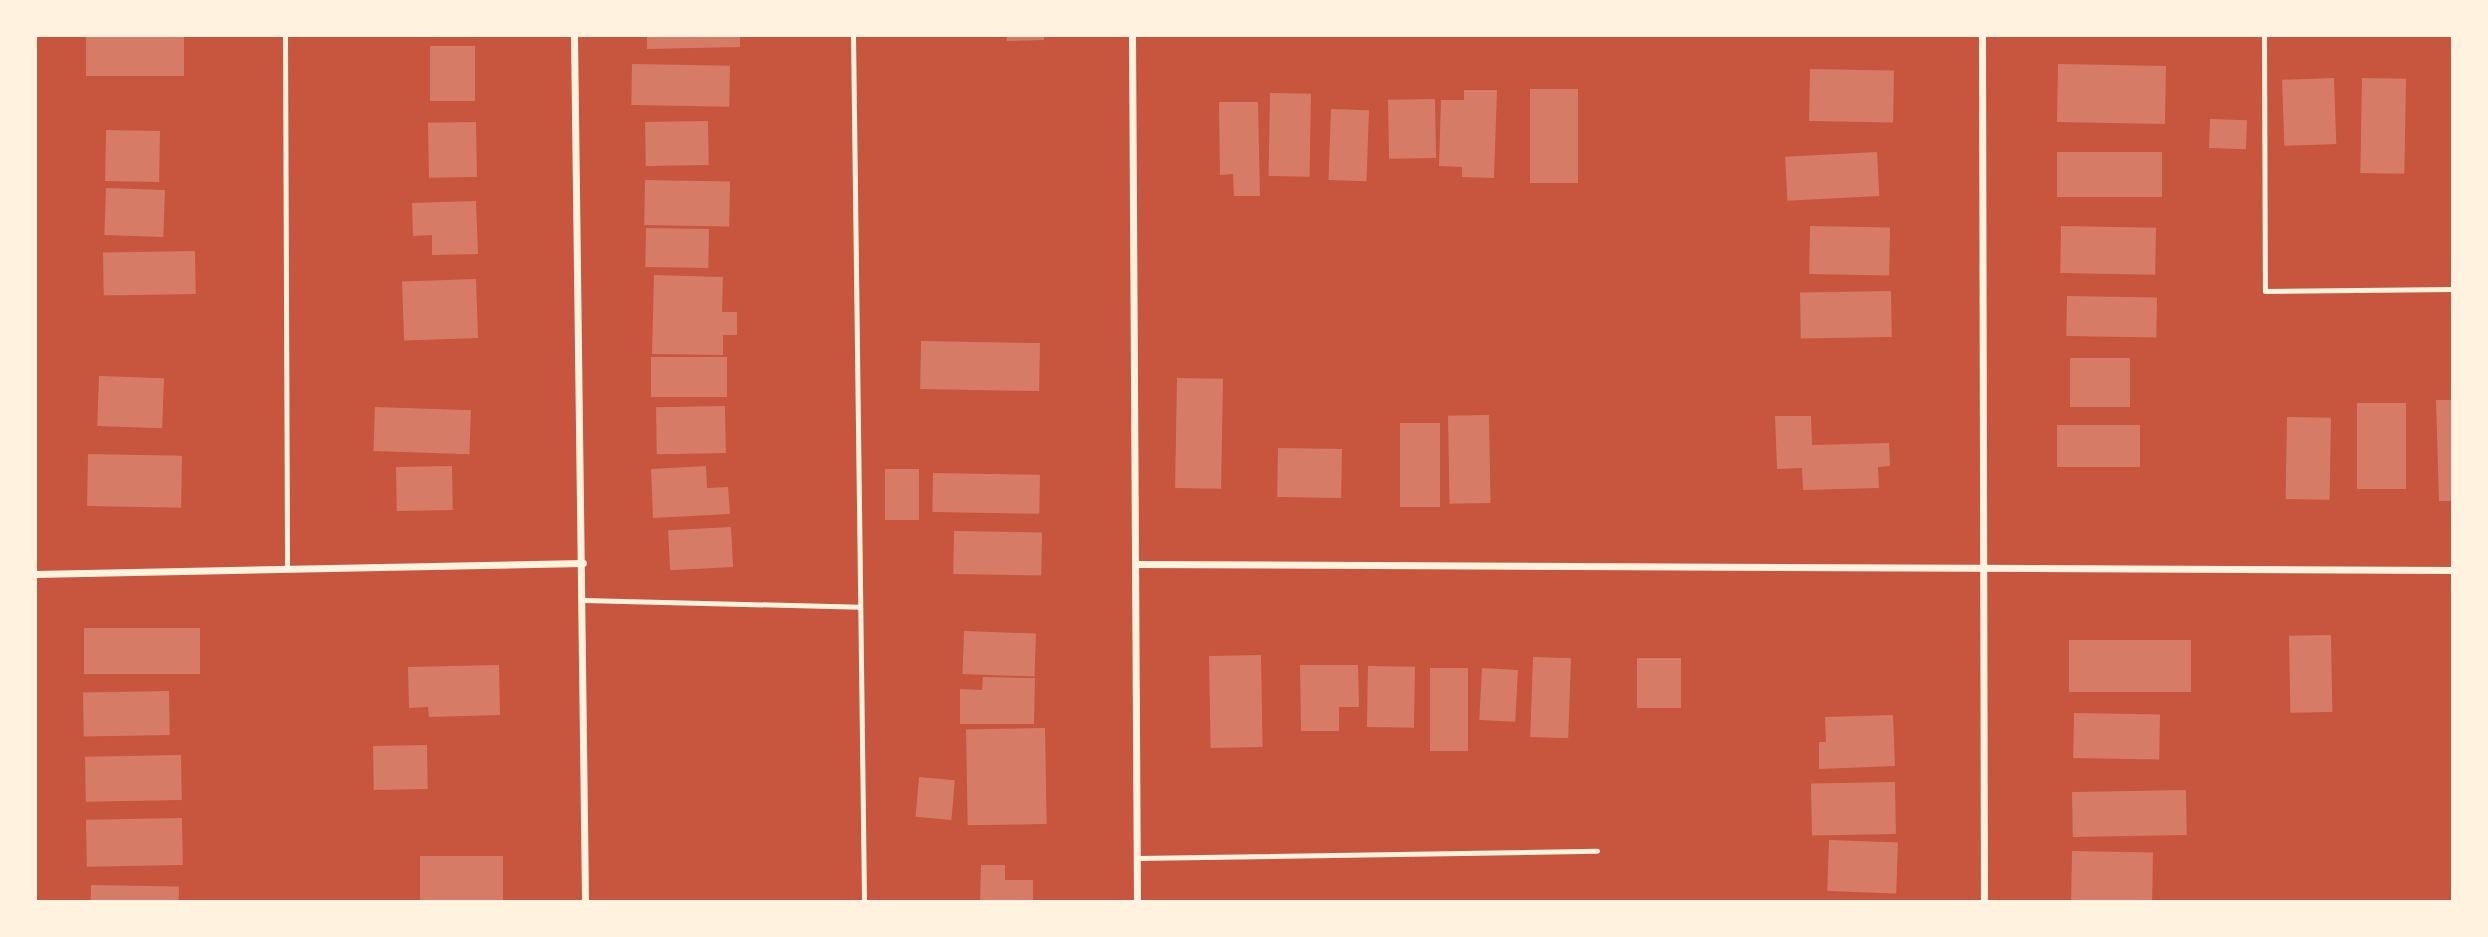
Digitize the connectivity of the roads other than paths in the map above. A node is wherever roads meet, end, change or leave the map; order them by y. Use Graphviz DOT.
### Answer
graph roads {
  1 [pos="285,35"];
  2 [pos="574,35"];
  3 [pos="853,35"];
  4 [pos="1132,35"];
  5 [pos="1982,35"];
  6 [pos="2264,35"];
  7 [pos="2453,289"];
  8 [pos="583,563"];
  9 [pos="1136,564"];
  10 [pos="287,566"];
  11 [pos="1984,569"];
  12 [pos="2453,570"];
  13 [pos="35,574"];
  14 [pos="583,600"];
  15 [pos="860,607"];
  16 [pos="1597,852"];
  17 [pos="1137,858"];
  18 [pos="585,902"];
  19 [pos="864,902"];
  20 [pos="1137,902"];
  21 [pos="1984,902"];
  1 -- 10 [label="lane"];
  2 -- 8 [label="street"];
  3 -- 15 [label="lane"];
  4 -- 9 [label="street"];
  5 -- 11 [label="street"];
  6 -- 7 [label="lane"];
  8 -- 10 [label="street"];
  8 -- 14 [label="street"];
  9 -- 11 [label="street"];
  9 -- 17 [label="street"];
  10 -- 13 [label="street"];
  11 -- 12 [label="street"];
  11 -- 21 [label="street"];
  14 -- 15 [label="lane"];
  14 -- 18 [label="street"];
  15 -- 19 [label="lane"];
  16 -- 17 [label="lane"];
  17 -- 20 [label="street"];
}
